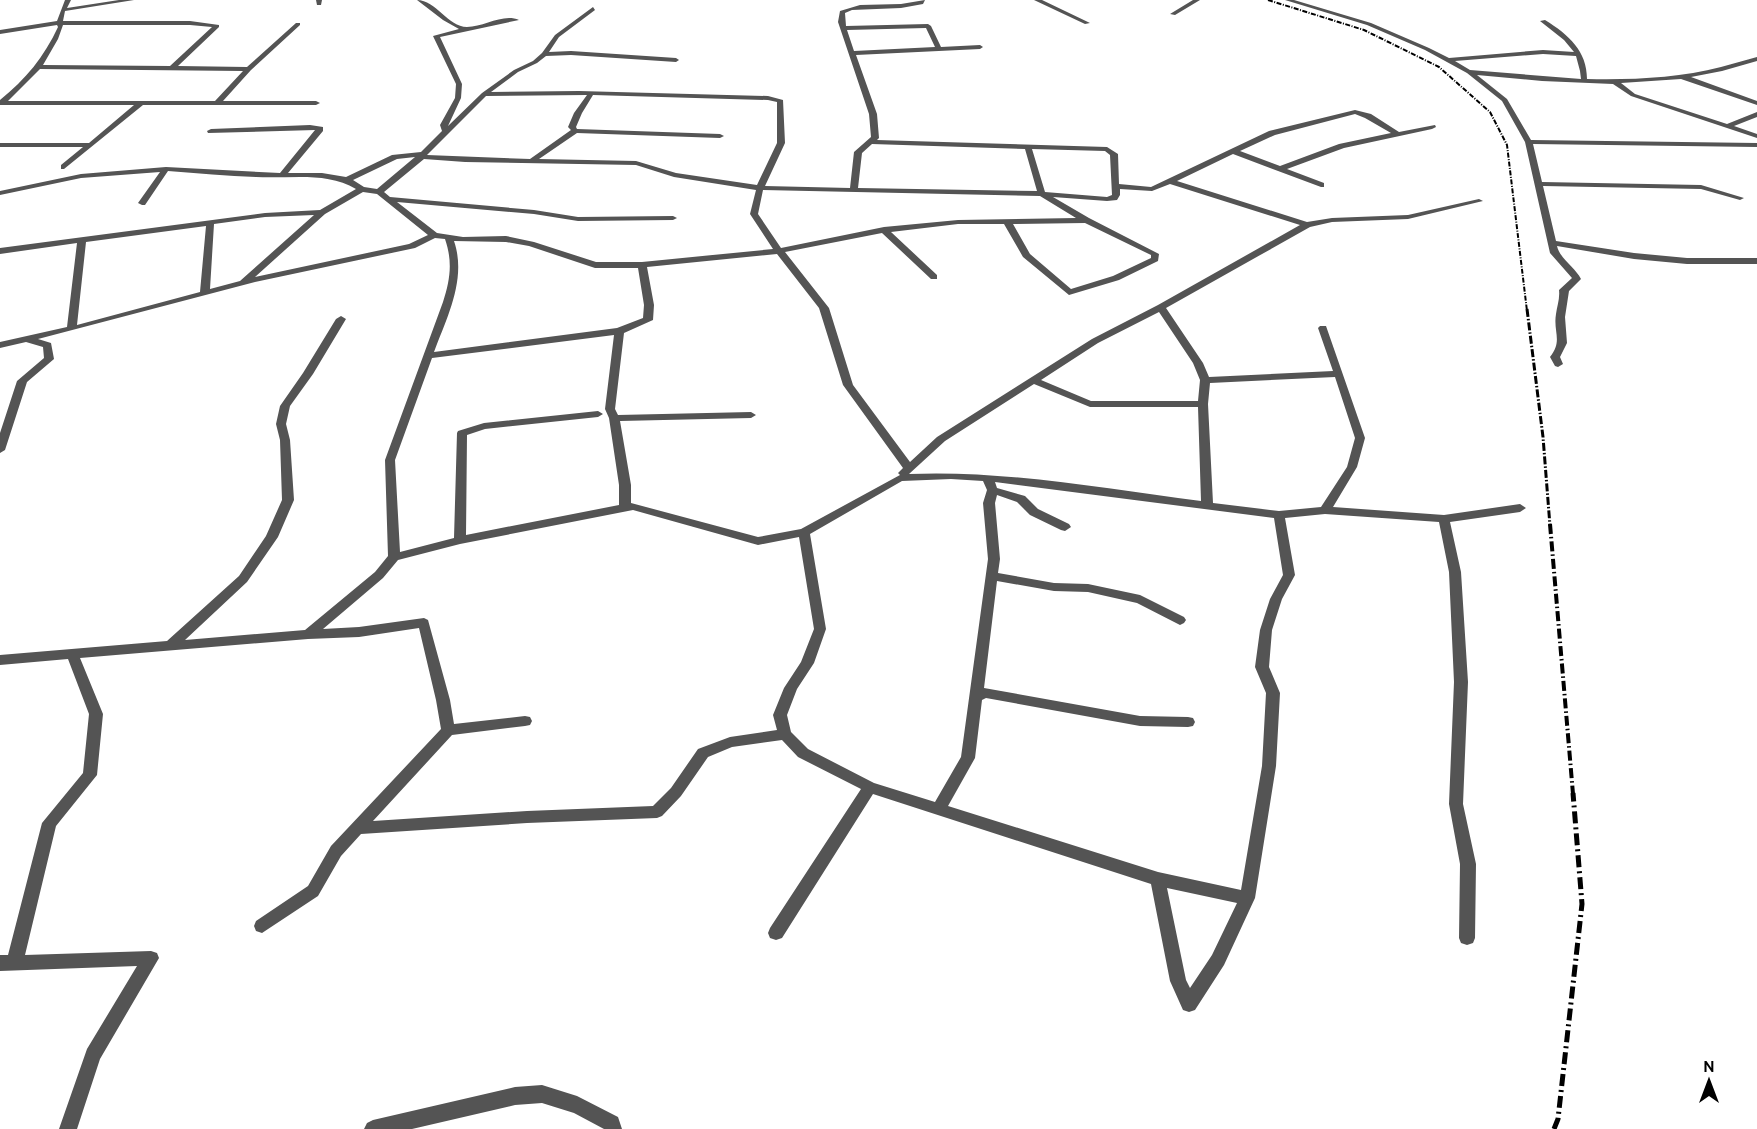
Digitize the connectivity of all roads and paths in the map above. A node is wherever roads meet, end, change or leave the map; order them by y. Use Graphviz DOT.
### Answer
graph roads {
  1 [pos="68,0"];
  2 [pos="130,0"];
  3 [pos="420,0"];
  4 [pos="922,0"];
  5 [pos="1037,0"];
  6 [pos="1197,0"];
  7 [pos="1288,0"];
  8 [pos="593,9"];
  9 [pos="63,10"];
  10 [pos="1173,14"];
  11 [pos="516,20"];
  12 [pos="1543,21"];
  13 [pos="59,23"];
  14 [pos="1086,23"];
  15 [pos="298,24"];
  16 [pos="843,28"];
  17 [pos="465,29"];
  18 [pos="0,32"];
  19 [pos="980,47"];
  20 [pos="939,49"];
  21 [pos="851,53"];
  22 [pos="544,54"];
  23 [pos="1580,54"];
  24 [pos="1757,59"];
  25 [pos="676,60"];
  26 [pos="1449,60"];
  27 [pos="39,67"];
  28 [pos="172,68"];
  29 [pos="249,69"];
  30 [pos="1469,72"];
  31 [pos="1683,77"];
  32 [pos="1584,81"];
  33 [pos="1615,82"];
  34 [pos="484,94"];
  35 [pos="591,94"];
  36 [pos="1,103"];
  37 [pos="316,103"];
  38 [pos="1757,103"];
  39 [pos="140,104"];
  40 [pos="216,104"];
  41 [pos="1757,114"];
  42 [pos="1728,126"];
  43 [pos="1432,127"];
  44 [pos="211,131"];
  45 [pos="576,131"];
  46 [pos="446,132"];
  47 [pos="1397,134"];
  48 [pos="720,136"];
  49 [pos="1757,136"];
  50 [pos="872,142"];
  51 [pos="1529,142"];
  52 [pos="0,145"];
  53 [pos="91,145"];
  54 [pos="1757,145"];
  55 [pos="1028,147"];
  56 [pos="1233,151"];
  57 [pos="422,156"];
  58 [pos="533,160"];
  59 [pos="64,167"];
  60 [pos="166,169"];
  61 [pos="1280,169"];
  62 [pos="283,174"];
  63 [pos="347,180"];
  64 [pos="1170,181"];
  65 [pos="1539,184"];
  66 [pos="1321,185"];
  67 [pos="1115,186"];
  68 [pos="760,188"];
  69 [pos="362,189"];
  70 [pos="854,190"];
  71 [pos="379,192"];
  72 [pos="0,193"];
  73 [pos="1042,194"];
  74 [pos="1740,198"];
  75 [pos="387,199"];
  76 [pos="1479,201"];
  77 [pos="142,203"];
  78 [pos="322,212"];
  79 [pos="673,218"];
  80 [pos="1086,220"];
  81 [pos="210,223"];
  82 [pos="1008,223"];
  83 [pos="1307,225"];
  84 [pos="884,230"];
  85 [pos="434,235"];
  86 [pos="449,239"];
  87 [pos="82,240"];
  88 [pos="1551,243"];
  89 [pos="0,250"];
  90 [pos="779,251"];
  91 [pos="1757,261"];
  92 [pos="642,265"];
  93 [pos="934,277"];
  94 [pos="243,283"];
  95 [pos="205,292"];
  96 [pos="1161,307"];
  97 [pos="341,319"];
  98 [pos="1323,327"];
  99 [pos="72,329"];
  100 [pos="619,331"];
  101 [pos="26,339"];
  102 [pos="0,345"];
  103 [pos="428,356"];
  104 [pos="1558,364"];
  105 [pos="1338,374"];
  106 [pos="1205,380"];
  107 [pos="1035,381"];
  108 [pos="1203,404"];
  109 [pos="598,414"];
  110 [pos="751,414"];
  111 [pos="614,418"];
  112 [pos="0,450"];
  113 [pos="908,467"];
  114 [pos="900,478"];
  115 [pos="990,484"];
  116 [pos="1207,506"];
  117 [pos="625,508"];
  118 [pos="1520,508"];
  119 [pos="1325,510"];
  120 [pos="1279,515"];
  121 [pos="1444,519"];
  122 [pos="1065,527"];
  123 [pos="804,532"];
  124 [pos="460,540"];
  125 [pos="394,557"];
  126 [pos="992,576"];
  127 [pos="1180,620"];
  128 [pos="308,634"];
  129 [pos="169,647"];
  130 [pos="72,653"];
  131 [pos="0,660"];
  132 [pos="975,696"];
  133 [pos="525,721"];
  134 [pos="1188,722"];
  135 [pos="448,730"];
  136 [pos="784,735"];
  137 [pos="870,787"];
  138 [pos="938,810"];
  139 [pos="358,828"];
  140 [pos="1158,879"];
  141 [pos="1247,898"];
  142 [pos="262,926"];
  143 [pos="776,933"];
  144 [pos="1467,938"];
  145 [pos="8,962"];
  146 [pos="68,1129"];
  147 [pos="373,1129"];
  148 [pos="613,1129"];
  1 -- 9 [label="street"];
  2 -- 9 [label="street"];
  3 -- 17 [label="street"];
  4 -- 16 [label="street"];
  5 -- 14 [label="street"];
  6 -- 10 [label="street"];
  7 -- 26 [label="street"];
  8 -- 22 [label="street"];
  9 -- 13 [label="street"];
  11 -- 17 [label="street"];
  12 -- 23 [label="street"];
  13 -- 18 [label="street"];
  13 -- 27 [label="street"];
  13 -- 28 [label="street"];
  15 -- 29 [label="street"];
  16 -- 20 [label="street"];
  16 -- 21 [label="street"];
  17 -- 46 [label="street"];
  19 -- 20 [label="street"];
  20 -- 21 [label="street"];
  21 -- 50 [label="street"];
  22 -- 25 [label="street"];
  22 -- 34 [label="street"];
  23 -- 26 [label="street"];
  23 -- 32 [label="street"];
  24 -- 31 [label="street"];
  26 -- 30 [label="street"];
  27 -- 28 [label="street"];
  27 -- 36 [label="street"];
  28 -- 29 [label="street"];
  29 -- 40 [label="street"];
  30 -- 32 [label="street"];
  30 -- 51 [label="street"];
  31 -- 33 [label="street"];
  31 -- 38 [label="street"];
  32 -- 33 [label="street"];
  33 -- 42 [label="street"];
  34 -- 35 [label="street"];
  34 -- 46 [label="street"];
  35 -- 45 [label="street"];
  35 -- 68 [label="street"];
  36 -- 39 [label="street"];
  37 -- 40 [label="street"];
  39 -- 40 [label="street"];
  39 -- 53 [label="street"];
  41 -- 42 [label="street"];
  42 -- 49 [label="street"];
  43 -- 47 [label="street"];
  44 -- 62 [label="street"];
  45 -- 48 [label="street"];
  45 -- 58 [label="street"];
  46 -- 57 [label="street"];
  47 -- 56 [label="street"];
  47 -- 61 [label="street"];
  50 -- 55 [label="street"];
  50 -- 70 [label="street"];
  51 -- 54 [label="street"];
  51 -- 65 [label="street"];
  52 -- 53 [label="street"];
  53 -- 59 [label="street"];
  55 -- 67 [label="street"];
  55 -- 73 [label="street"];
  56 -- 61 [label="street"];
  56 -- 64 [label="street"];
  57 -- 58 [label="street"];
  57 -- 63 [label="street"];
  57 -- 71 [label="street"];
  58 -- 68 [label="street"];
  60 -- 62 [label="street"];
  60 -- 72 [label="street"];
  60 -- 77 [label="street"];
  61 -- 66 [label="street"];
  62 -- 63 [label="street"];
  63 -- 69 [label="street"];
  64 -- 67 [label="street"];
  64 -- 83 [label="street"];
  65 -- 74 [label="street"];
  65 -- 88 [label="street"];
  67 -- 73 [label="street"];
  68 -- 70 [label="street"];
  68 -- 90 [label="street"];
  69 -- 71 [label="street"];
  69 -- 78 [label="street"];
  70 -- 73 [label="street"];
  71 -- 75 [label="street"];
  73 -- 80 [label="street"];
  75 -- 79 [label="street"];
  75 -- 85 [label="street"];
  76 -- 83 [label="street"];
  78 -- 81 [label="street"];
  78 -- 94 [label="street"];
  80 -- 82 [label="street"];
  80 -- 82 [label="street"];
  81 -- 87 [label="street"];
  81 -- 95 [label="street"];
  82 -- 84 [label="street"];
  83 -- 96 [label="street"];
  84 -- 90 [label="street"];
  84 -- 93 [label="street"];
  85 -- 86 [label="street"];
  85 -- 94 [label="street"];
  86 -- 92 [label="street"];
  86 -- 103 [label="street"];
  87 -- 89 [label="street"];
  87 -- 99 [label="street"];
  88 -- 91 [label="street"];
  88 -- 104 [label="street"];
  90 -- 92 [label="street"];
  90 -- 113 [label="street"];
  92 -- 100 [label="street"];
  94 -- 95 [label="street"];
  95 -- 99 [label="street"];
  96 -- 106 [label="street"];
  96 -- 107 [label="street"];
  97 -- 129 [label="street"];
  98 -- 105 [label="street"];
  99 -- 101 [label="street"];
  100 -- 103 [label="street"];
  100 -- 111 [label="street"];
  101 -- 102 [label="street"];
  101 -- 112 [label="street"];
  103 -- 125 [label="street"];
  105 -- 106 [label="street"];
  105 -- 119 [label="street"];
  106 -- 108 [label="street"];
  107 -- 108 [label="street"];
  107 -- 113 [label="street"];
  108 -- 116 [label="street"];
  109 -- 124 [label="street"];
  110 -- 111 [label="street"];
  111 -- 117 [label="street"];
  113 -- 114 [label="street"];
  114 -- 115 [label="street"];
  114 -- 123 [label="street"];
  115 -- 116 [label="street"];
  115 -- 122 [label="street"];
  115 -- 126 [label="street"];
  116 -- 120 [label="street"];
  117 -- 123 [label="street"];
  117 -- 124 [label="street"];
  118 -- 121 [label="street"];
  119 -- 120 [label="street"];
  119 -- 121 [label="street"];
  120 -- 141 [label="street"];
  121 -- 144 [label="street"];
  123 -- 136 [label="street"];
  124 -- 125 [label="street"];
  125 -- 128 [label="street"];
  126 -- 127 [label="street"];
  126 -- 132 [label="street"];
  128 -- 129 [label="street"];
  128 -- 135 [label="street"];
  129 -- 130 [label="street"];
  130 -- 131 [label="street"];
  130 -- 145 [label="street"];
  132 -- 134 [label="street"];
  132 -- 138 [label="street"];
  133 -- 135 [label="street"];
  135 -- 139 [label="street"];
  136 -- 137 [label="street"];
  136 -- 139 [label="street"];
  137 -- 138 [label="street"];
  137 -- 143 [label="street"];
  138 -- 140 [label="street"];
  139 -- 142 [label="street"];
  140 -- 141 [label="street"];
  140 -- 141 [label="street"];
  145 -- 146 [label="street"];
  147 -- 148 [label="street"];
}
